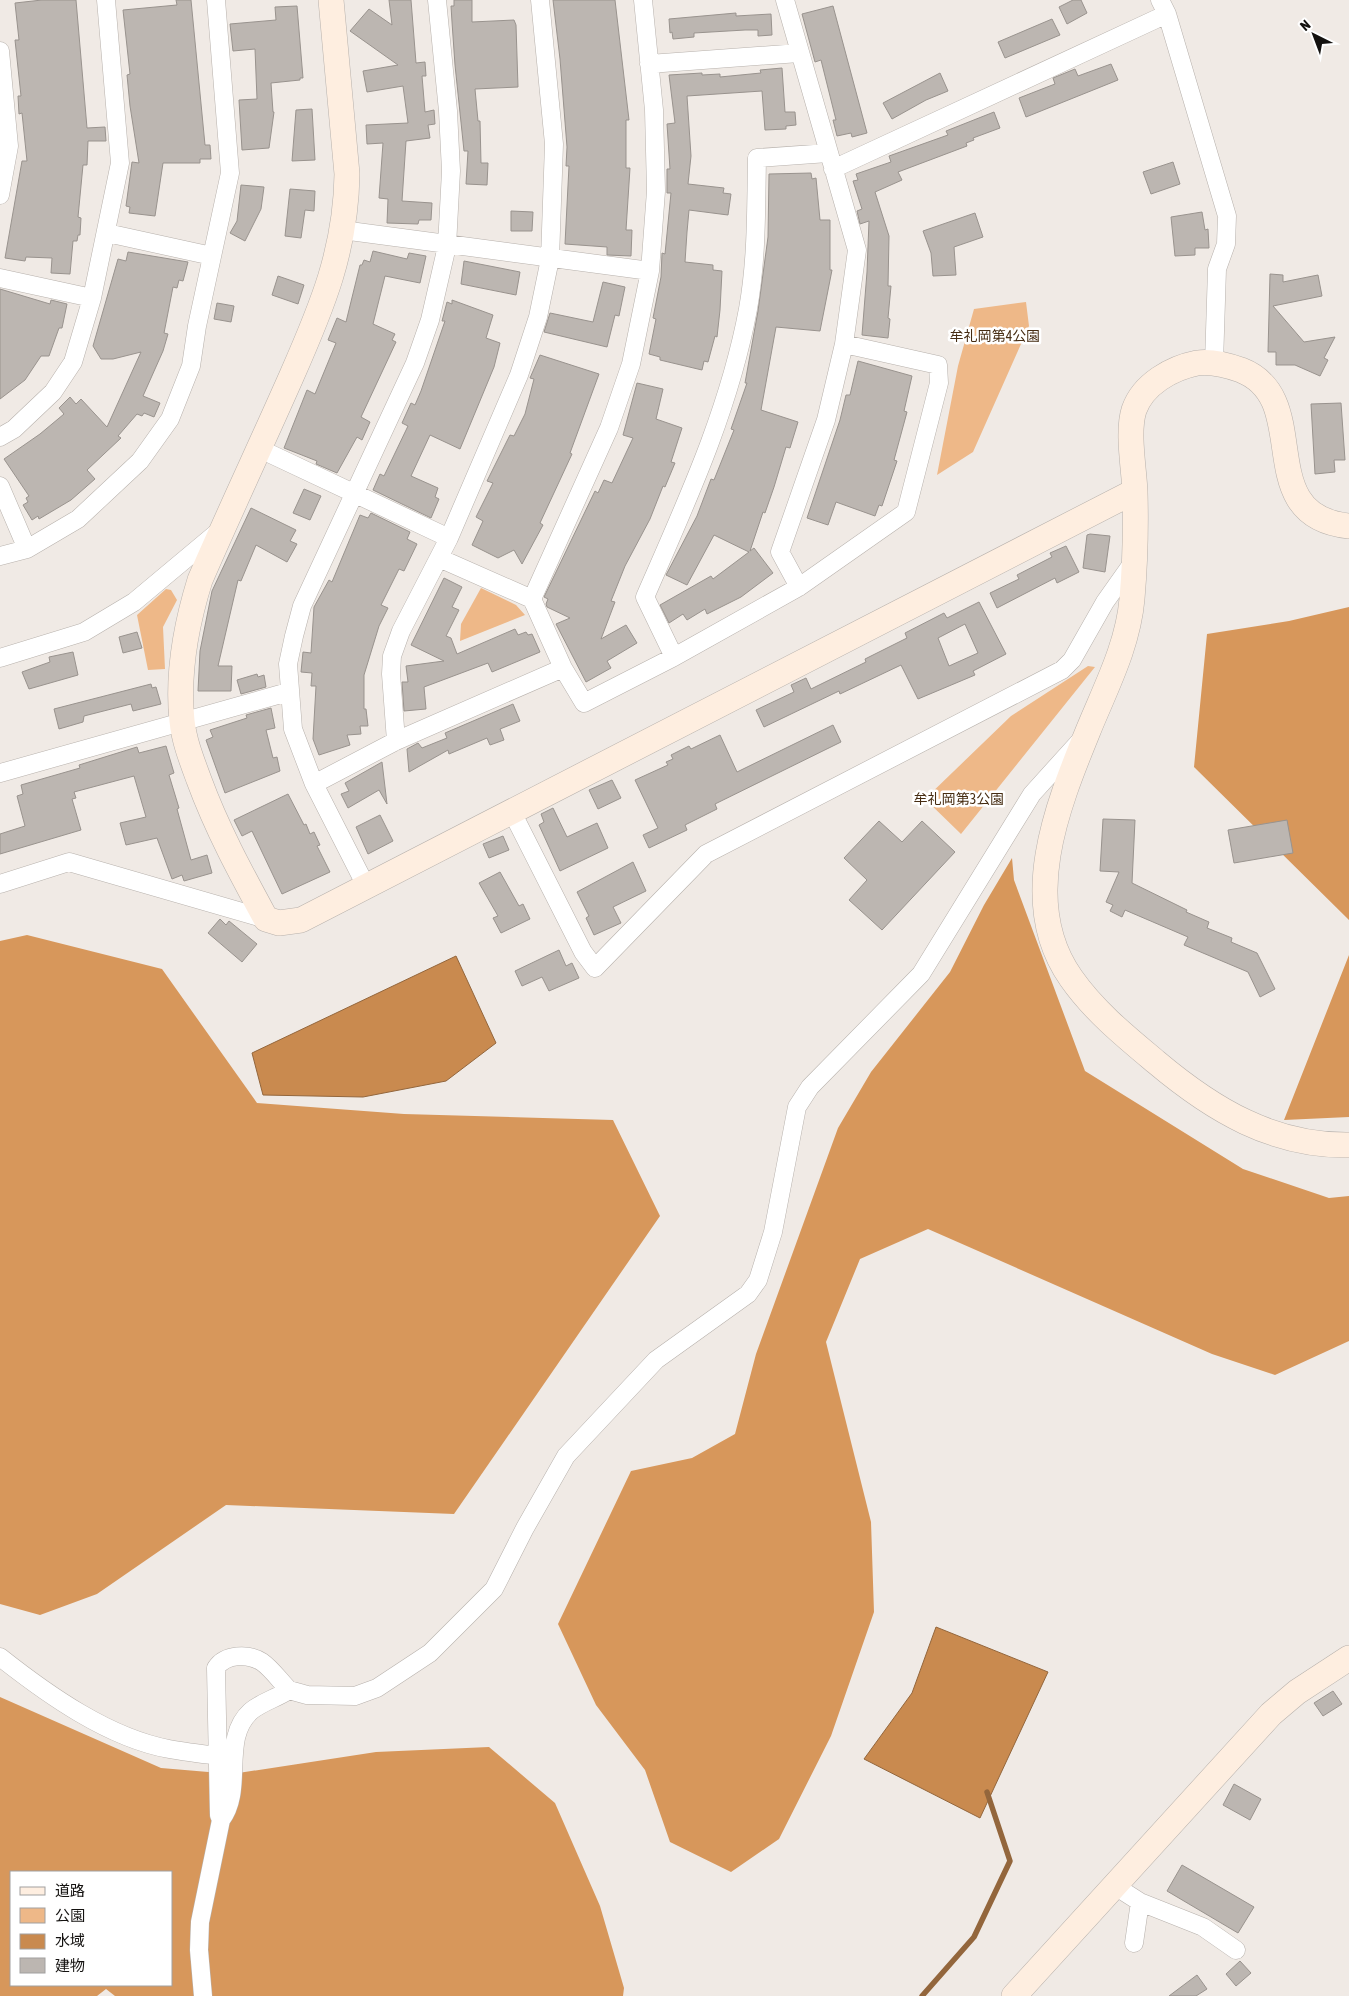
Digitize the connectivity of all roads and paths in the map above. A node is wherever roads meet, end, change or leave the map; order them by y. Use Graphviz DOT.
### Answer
graph roads {
  1 [pos="106,0"];
  2 [pos="216,0"];
  3 [pos="331,0"];
  4 [pos="437,0"];
  5 [pos="540,0"];
  6 [pos="643,0"];
  7 [pos="785,0"];
  8 [pos="1163,7"];
  9 [pos="0,51"];
  10 [pos="799,53"];
  11 [pos="649,64"];
  12 [pos="2,100"];
  13 [pos="830,161"];
  14 [pos="0,195"];
  15 [pos="342,230"];
  16 [pos="108,233"];
  17 [pos="448,246"];
  18 [pos="212,256"];
  19 [pos="550,259"];
  20 [pos="650,271"];
  21 [pos="0,278"];
  22 [pos="92,298"];
  23 [pos="844,344"];
  24 [pos="1214,363"];
  25 [pos="0,437"];
  26 [pos="260,448"];
  27 [pos="0,486"];
  28 [pos="1135,491"];
  29 [pos="354,494"];
  30 [pos="1349,526"];
  31 [pos="222,529"];
  32 [pos="449,538"];
  33 [pos="27,549"];
  34 [pos="0,556"];
  35 [pos="439,558"];
  36 [pos="1134,561"];
  37 [pos="799,587"];
  38 [pos="532,599"];
  39 [pos="674,657"];
  40 [pos="0,658"];
  41 [pos="563,668"];
  42 [pos="288,692"];
  43 [pos="182,722"];
  44 [pos="1088,732"];
  45 [pos="396,741"];
  46 [pos="0,773"];
  47 [pos="314,784"];
  48 [pos="511,810"];
  49 [pos="0,884"];
  50 [pos="366,886"];
  51 [pos="266,919"];
  52 [pos="1349,1145"];
  53 [pos="0,1657"];
  54 [pos="1349,1658"];
  55 [pos="289,1690"];
  56 [pos="218,1756"];
  57 [pos="221,1820"];
  58 [pos="1115,1886"];
  59 [pos="1140,1902"];
  60 [pos="1134,1943"];
  61 [pos="1236,1950"];
  62 [pos="203,1996"];
  63 [pos="1014,1996"];
  1 -- 16 [label="street"];
  2 -- 18 [label="street"];
  3 -- 15 [label="street"];
  4 -- 17 [label="street"];
  5 -- 19 [label="street"];
  6 -- 11 [label="street"];
  7 -- 10 [label="street"];
  8 -- 13 [label="street"];
  8 -- 24 [label="street"];
  9 -- 12 [label="street"];
  10 -- 11 [label="street"];
  10 -- 13 [label="street"];
  11 -- 20 [label="street"];
  12 -- 14 [label="street"];
  13 -- 23 [label="street"];
  13 -- 39 [label="street"];
  15 -- 17 [label="street"];
  15 -- 26 [label="street"];
  16 -- 18 [label="street"];
  16 -- 22 [label="street"];
  17 -- 19 [label="street"];
  17 -- 29 [label="street"];
  18 -- 33 [label="street"];
  19 -- 20 [label="street"];
  19 -- 32 [label="street"];
  20 -- 38 [label="street"];
  21 -- 22 [label="street"];
  22 -- 25 [label="street"];
  23 -- 37 [label="street"];
  23 -- 37 [label="street"];
  24 -- 28 [label="street"];
  24 -- 30 [label="street"];
  26 -- 29 [label="street"];
  26 -- 31 [label="street"];
  27 -- 33 [label="street"];
  28 -- 36 [label="street"];
  28 -- 48 [label="street"];
  29 -- 32 [label="street"];
  29 -- 42 [label="street"];
  31 -- 40 [label="street"];
  31 -- 43 [label="street"];
  32 -- 35 [label="street"];
  33 -- 34 [label="street"];
  35 -- 38 [label="street"];
  35 -- 45 [label="street"];
  36 -- 44 [label="street"];
  36 -- 48 [label="street"];
  37 -- 39 [label="street"];
  38 -- 41 [label="street"];
  39 -- 41 [label="street"];
  41 -- 45 [label="street"];
  42 -- 43 [label="street"];
  42 -- 47 [label="street"];
  43 -- 46 [label="street"];
  43 -- 51 [label="street"];
  44 -- 52 [label="street"];
  44 -- 55 [label="street"];
  45 -- 47 [label="street"];
  47 -- 50 [label="street"];
  48 -- 50 [label="street"];
  49 -- 51 [label="street"];
  50 -- 51 [label="street"];
  53 -- 56 [label="street"];
  54 -- 58 [label="street"];
  55 -- 56 [label="street"];
  55 -- 57 [label="street"];
  56 -- 57 [label="street"];
  57 -- 62 [label="street"];
  58 -- 59 [label="street"];
  58 -- 63 [label="street"];
  59 -- 60 [label="street"];
  59 -- 61 [label="street"];
}
